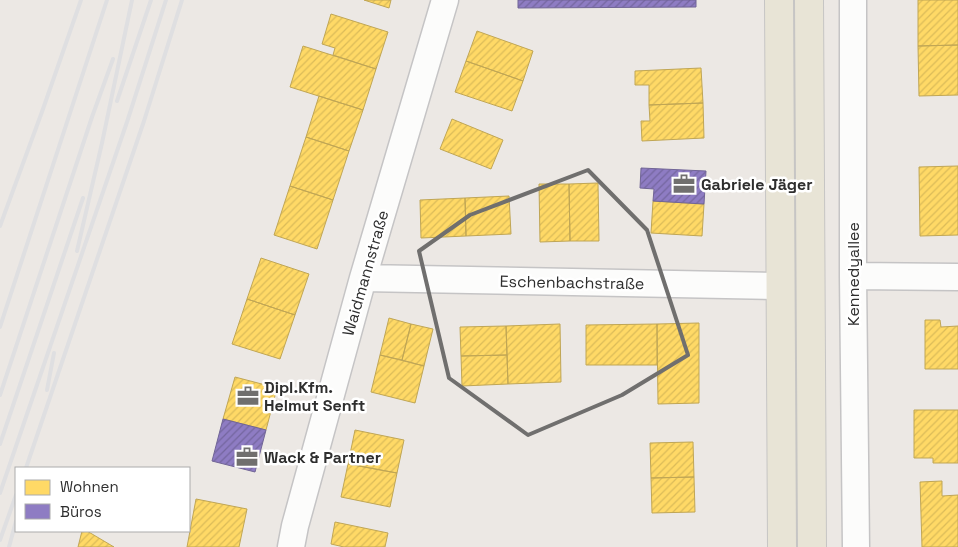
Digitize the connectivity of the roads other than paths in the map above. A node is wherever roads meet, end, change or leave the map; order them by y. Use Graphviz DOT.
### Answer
graph roads {
  1 [pos="445,0"];
  2 [pos="779,0"];
  3 [pos="809,0"];
  4 [pos="853,0"];
  5 [pos="853,276"];
  6 [pos="958,277"];
  7 [pos="363,278"];
  8 [pos="780,286"];
  9 [pos="291,547"];
  10 [pos="782,547"];
  11 [pos="812,547"];
  12 [pos="856,547"];
  1 -- 7 [label="street, Waidmannstraße"];
  2 -- 8 [label="main road"];
  3 -- 11 [label="main road"];
  4 -- 5 [label="street, Kennedyallee"];
  5 -- 6 [label="street"];
  5 -- 12 [label="street, Kennedyallee"];
  7 -- 8 [label="street, Eschenbachstraße"];
  7 -- 9 [label="street, Waidmannstraße"];
  8 -- 10 [label="main road"];
}
